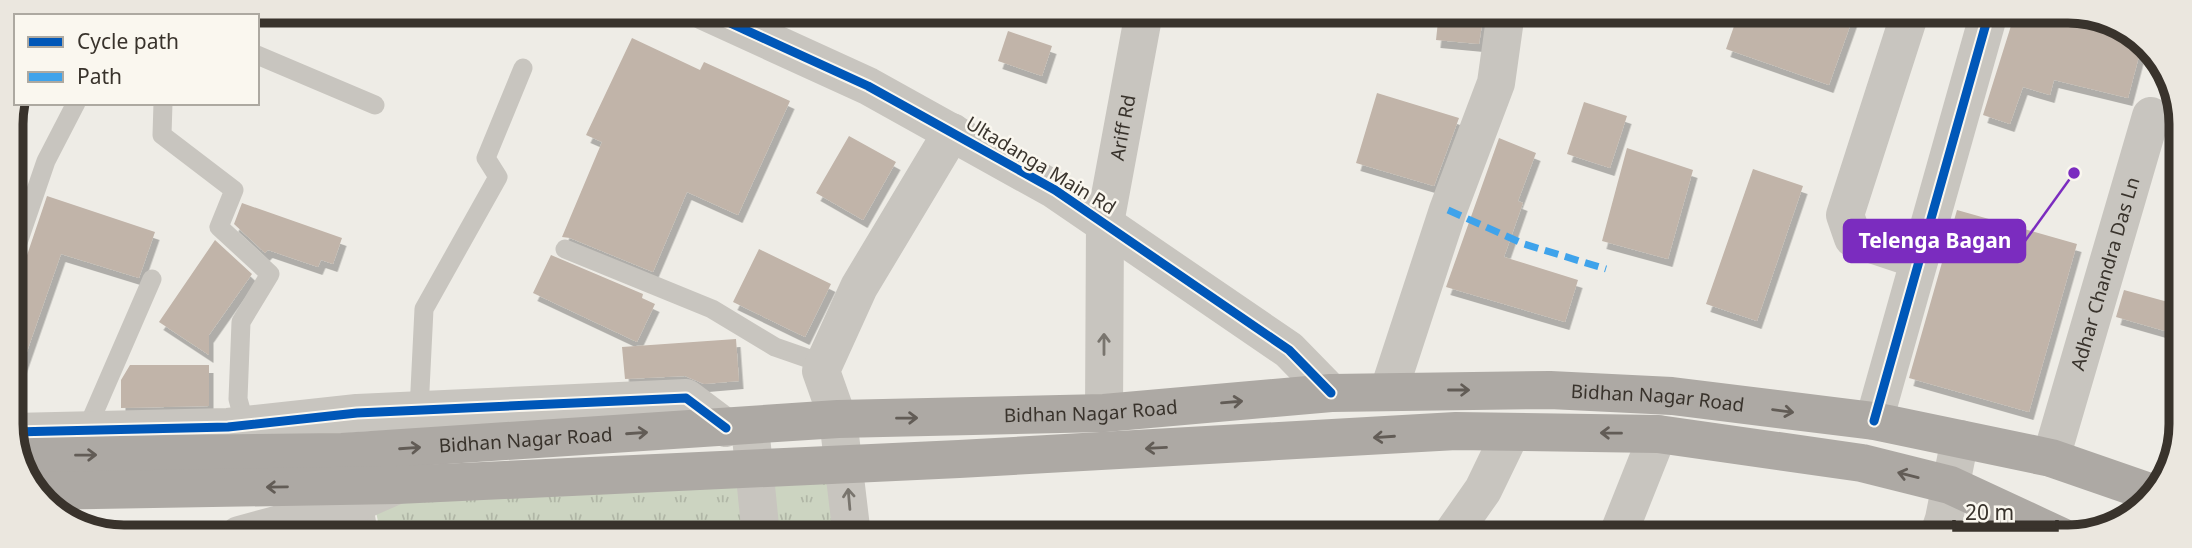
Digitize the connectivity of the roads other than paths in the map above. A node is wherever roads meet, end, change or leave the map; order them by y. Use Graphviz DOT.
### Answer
graph roads {
  1 [pos="752,23"];
  2 [pos="1142,23"];
  3 [pos="1504,23"];
  4 [pos="1907,23"];
  5 [pos="1986,23"];
  6 [pos="259,56"];
  7 [pos="523,68"];
  8 [pos="75,105"];
  9 [pos="163,105"];
  10 [pos="375,105"];
  11 [pos="2165,118"];
  12 [pos="952,132"];
  13 [pos="1105,223"];
  14 [pos="23,228"];
  15 [pos="565,249"];
  16 [pos="1919,260"];
  17 [pos="152,279"];
  18 [pos="824,364"];
  19 [pos="1389,390"];
  20 [pos="1331,393"];
  21 [pos="419,410"];
  22 [pos="1104,413"];
  23 [pos="838,419"];
  24 [pos="1874,421"];
  25 [pos="245,425"];
  26 [pos="738,427"];
  27 [pos="86,431"];
  28 [pos="24,432"];
  29 [pos="1511,432"];
  30 [pos="1658,434"];
  31 [pos="1960,439"];
  32 [pos="28,457"];
  33 [pos="2051,458"];
  34 [pos="846,462"];
  35 [pos="755,468"];
  36 [pos="1950,485"];
  37 [pos="2144,490"];
  38 [pos="48,491"];
  39 [pos="350,494"];
  40 [pos="266,525"];
  41 [pos="760,525"];
  42 [pos="851,525"];
  43 [pos="1458,525"];
  44 [pos="1622,525"];
  45 [pos="1941,525"];
  46 [pos="2036,525"];
  1 -- 12 [label="street, Ultadanga Main Rd"];
  2 -- 13 [label="street, Ariff Rd"];
  3 -- 19 [label="street"];
  4 -- 16 [label="street"];
  5 -- 16 [label="street"];
  6 -- 10 [label="lane"];
  7 -- 21 [label="lane"];
  8 -- 14 [label="lane"];
  9 -- 25 [label="lane"];
  11 -- 33 [label="street, Adhar Chandra Das Ln"];
  12 -- 13 [label="street, Ultadanga Main Rd"];
  12 -- 18 [label="street"];
  13 -- 20 [label="street, Ultadanga Main Rd"];
  22 -- 13 [label="street, Ariff Rd, one-way"];
  15 -- 18 [label="lane"];
  16 -- 24 [label="street"];
  17 -- 27 [label="lane"];
  18 -- 23 [label="street"];
  19 -- 20 [label="main road, Bidhan Nagar Road"];
  19 -- 24 [label="main road, Bidhan Nagar Road, one-way"];
  22 -- 20 [label="main road, Bidhan Nagar Road, one-way"];
  21 -- 25 [label="street"];
  21 -- 26 [label="street"];
  23 -- 22 [label="main road, Bidhan Nagar Road, one-way"];
  23 -- 26 [label="main road, Bidhan Nagar Road"];
  23 -- 34 [label="street"];
  24 -- 31 [label="main road, Bidhan Nagar Road"];
  25 -- 27 [label="street"];
  26 -- 35 [label="street"];
  39 -- 26 [label="main road, Bidhan Nagar Road, one-way"];
  27 -- 28 [label="street"];
  30 -- 29 [label="main road, Bidhan Nagar Road, one-way"];
  29 -- 34 [label="main road, Bidhan Nagar Road, one-way"];
  29 -- 43 [label="street"];
  36 -- 30 [label="main road, Bidhan Nagar Road, one-way"];
  30 -- 44 [label="street"];
  31 -- 33 [label="main road, Bidhan Nagar Road"];
  31 -- 36 [label="street"];
  32 -- 39 [label="main road, Bidhan Nagar Road, one-way"];
  33 -- 37 [label="main road, Bidhan Nagar Road"];
  34 -- 35 [label="main road, Bidhan Nagar Road"];
  42 -- 34 [label="street, one-way"];
  35 -- 39 [label="main road, Bidhan Nagar Road"];
  35 -- 41 [label="street"];
  36 -- 45 [label="street"];
  36 -- 46 [label="main road, Bidhan Nagar Road"];
  39 -- 38 [label="main road, Bidhan Nagar Road, one-way"];
  39 -- 40 [label="street"];
}
